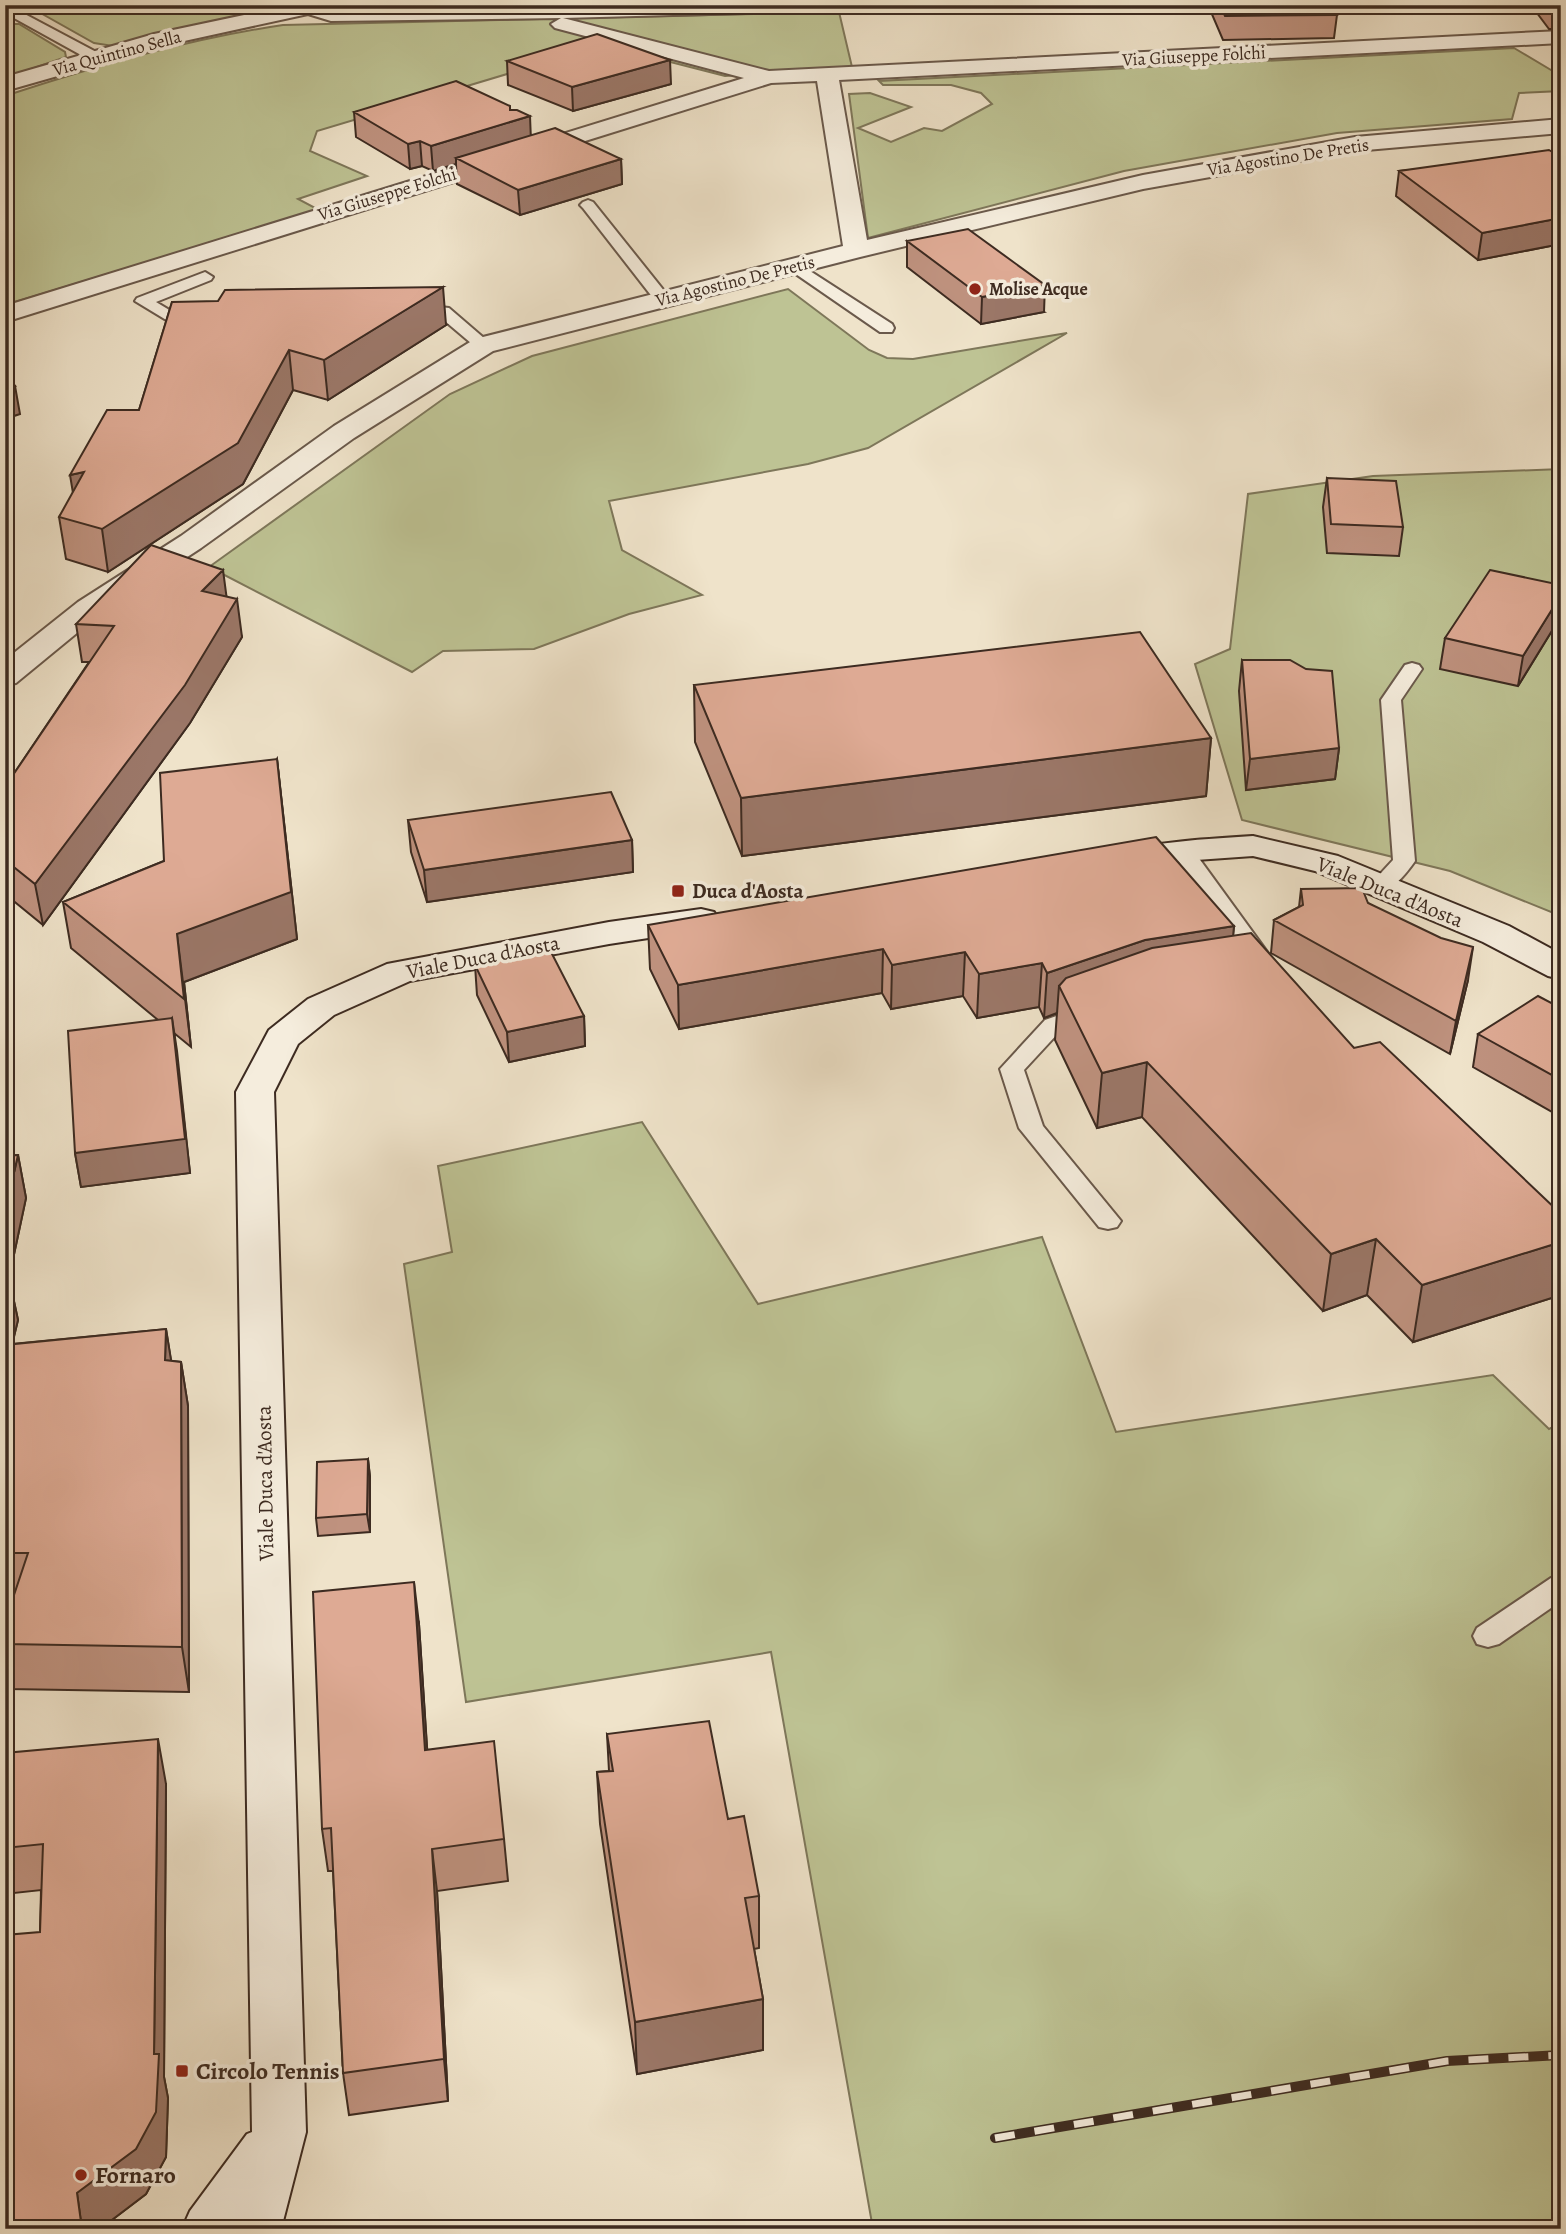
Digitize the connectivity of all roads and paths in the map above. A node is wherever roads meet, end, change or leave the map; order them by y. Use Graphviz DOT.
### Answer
graph roads {
  1 [pos="816,5"];
  2 [pos="316,6"];
  3 [pos="551,12"];
  4 [pos="19,15"];
  5 [pos="1561,37"];
  6 [pos="95,57"];
  7 [pos="827,75"];
  8 [pos="769,77"];
  9 [pos="5,84"];
  10 [pos="1561,126"];
  11 [pos="588,205"];
  12 [pos="856,250"];
  13 [pos="796,267"];
  14 [pos="205,277"];
  15 [pos="663,300"];
  16 [pos="395,308"];
  17 [pos="222,313"];
  18 [pos="5,314"];
  19 [pos="886,328"];
  20 [pos="484,345"];
  21 [pos="1412,668"];
  22 [pos="5,676"];
  23 [pos="1182,851"];
  24 [pos="1087,865"];
  25 [pos="1380,886"];
  26 [pos="733,916"];
  27 [pos="1561,968"];
  28 [pos="1244,977"];
  29 [pos="1104,1007"];
  30 [pos="1108,1221"];
  31 [pos="1561,1586"];
  32 [pos="1488,1636"];
  33 [pos="279,2132"];
  34 [pos="210,2229"];
  35 [pos="253,2229"];
  1 -- 3 [label="street"];
  2 -- 3 [label="street"];
  2 -- 6 [label="street, Via Quintino Sella"];
  3 -- 8 [label="street, Via Giuseppe Folchi"];
  4 -- 6 [label="lane"];
  5 -- 7 [label="street, Via Giuseppe Folchi"];
  6 -- 9 [label="street, Via Quintino Sella"];
  7 -- 8 [label="street, Via Giuseppe Folchi"];
  7 -- 12 [label="street"];
  8 -- 18 [label="street, Via Giuseppe Folchi"];
  10 -- 12 [label="street, Via Agostino De Pretis"];
  11 -- 15 [label="lane"];
  12 -- 13 [label="street, Via Agostino De Pretis"];
  13 -- 15 [label="street, Via Agostino De Pretis"];
  13 -- 19 [label="lane"];
  14 -- 17 [label="lane"];
  15 -- 20 [label="street, Via Agostino De Pretis"];
  16 -- 20 [label="lane"];
  20 -- 22 [label="street, Via Agostino De Pretis"];
  21 -- 25 [label="lane"];
  23 -- 24 [label="street, Viale Duca d'Aosta"];
  23 -- 25 [label="street, Viale Duca d'Aosta"];
  23 -- 28 [label="lane"];
  25 -- 27 [label="street, Viale Duca d'Aosta"];
  26 -- 33 [label="street, Viale Duca d'Aosta"];
  29 -- 30 [label="lane"];
  31 -- 32 [label="lane"];
  33 -- 34 [label="street"];
  33 -- 35 [label="street, Viale Duca d'Aosta"];
}
